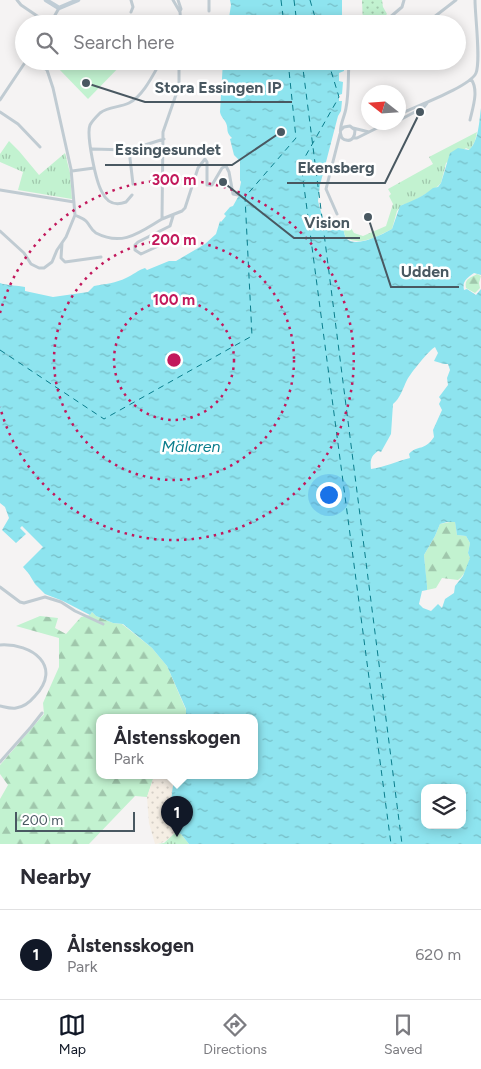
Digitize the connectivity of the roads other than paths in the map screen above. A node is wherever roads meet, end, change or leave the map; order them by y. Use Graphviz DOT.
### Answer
graph roads {
  1 [pos="17,0"];
  2 [pos="46,0"];
  3 [pos="78,0"];
  4 [pos="131,0"];
  5 [pos="173,0"];
  6 [pos="178,0"];
  7 [pos="209,0"];
  8 [pos="404,0"];
  9 [pos="456,0"];
  10 [pos="475,0"];
  11 [pos="59,8"];
  12 [pos="209,11"];
  13 [pos="131,12"];
  14 [pos="180,12"];
  15 [pos="36,15"];
  16 [pos="55,15"];
  17 [pos="180,15"];
  18 [pos="393,15"];
  19 [pos="437,15"];
  20 [pos="20,70"];
  21 [pos="47,70"];
  22 [pos="155,70"];
  23 [pos="180,70"];
  24 [pos="348,70"];
  25 [pos="471,79"];
  26 [pos="0,100"];
  27 [pos="428,102"];
  28 [pos="406,111"];
  29 [pos="0,112"];
  30 [pos="406,117"];
  31 [pos="344,118"];
  32 [pos="470,120"];
  33 [pos="352,127"];
  34 [pos="373,130"];
  35 [pos="341,131"];
  36 [pos="369,132"];
  37 [pos="353,138"];
  38 [pos="164,139"];
  39 [pos="346,140"];
  40 [pos="337,145"];
  41 [pos="40,147"];
  42 [pos="92,149"];
  43 [pos="129,150"];
  44 [pos="94,168"];
  45 [pos="72,171"];
  46 [pos="133,184"];
  47 [pos="0,190"];
  48 [pos="132,194"];
  49 [pos="238,195"];
  50 [pos="74,202"];
  51 [pos="76,214"];
  52 [pos="337,214"];
  53 [pos="173,215"];
  54 [pos="162,219"];
  55 [pos="0,231"];
  56 [pos="62,242"];
  57 [pos="167,242"];
  58 [pos="101,257"];
  59 [pos="0,587"];
  60 [pos="103,624"];
  61 [pos="0,646"];
  62 [pos="0,706"];
  63 [pos="42,713"];
  64 [pos="0,762"];
  1 -- 15 [label="street"];
  2 -- 11 [label="street"];
  3 -- 11 [label="street"];
  4 -- 13 [label="street"];
  5 -- 14 [label="street"];
  6 -- 14 [label="street"];
  7 -- 12 [label="street"];
  8 -- 18 [label="street"];
  9 -- 19 [label="street"];
  10 -- 25 [label="street"];
  11 -- 16 [label="street"];
  14 -- 17 [label="street"];
  20 -- 26 [label="street"];
  21 -- 45 [label="street"];
  22 -- 42 [label="street"];
  23 -- 38 [label="street"];
  24 -- 31 [label="street"];
  25 -- 27 [label="street"];
  25 -- 32 [label="street"];
  27 -- 28 [label="street"];
  27 -- 30 [label="street"];
  29 -- 41 [label="street"];
  31 -- 33 [label="street"];
  31 -- 35 [label="street"];
  33 -- 35 [label="street"];
  33 -- 36 [label="street"];
  33 -- 37 [label="street"];
  34 -- 36 [label="street"];
  35 -- 39 [label="street"];
  35 -- 40 [label="street"];
  36 -- 37 [label="street"];
  37 -- 39 [label="street"];
  38 -- 43 [label="street"];
  38 -- 54 [label="street"];
  39 -- 40 [label="street"];
  40 -- 52 [label="street"];
  42 -- 43 [label="street"];
  42 -- 44 [label="street"];
  43 -- 46 [label="street"];
  44 -- 45 [label="street"];
  44 -- 48 [label="street"];
  45 -- 50 [label="street"];
  47 -- 50 [label="street"];
  49 -- 53 [label="street"];
  50 -- 51 [label="street"];
  51 -- 54 [label="street"];
  51 -- 56 [label="street"];
  53 -- 54 [label="street"];
  53 -- 57 [label="street"];
  55 -- 56 [label="street"];
  56 -- 58 [label="street"];
  59 -- 60 [label="street"];
  61 -- 62 [label="street"];
  63 -- 64 [label="street"];
}
